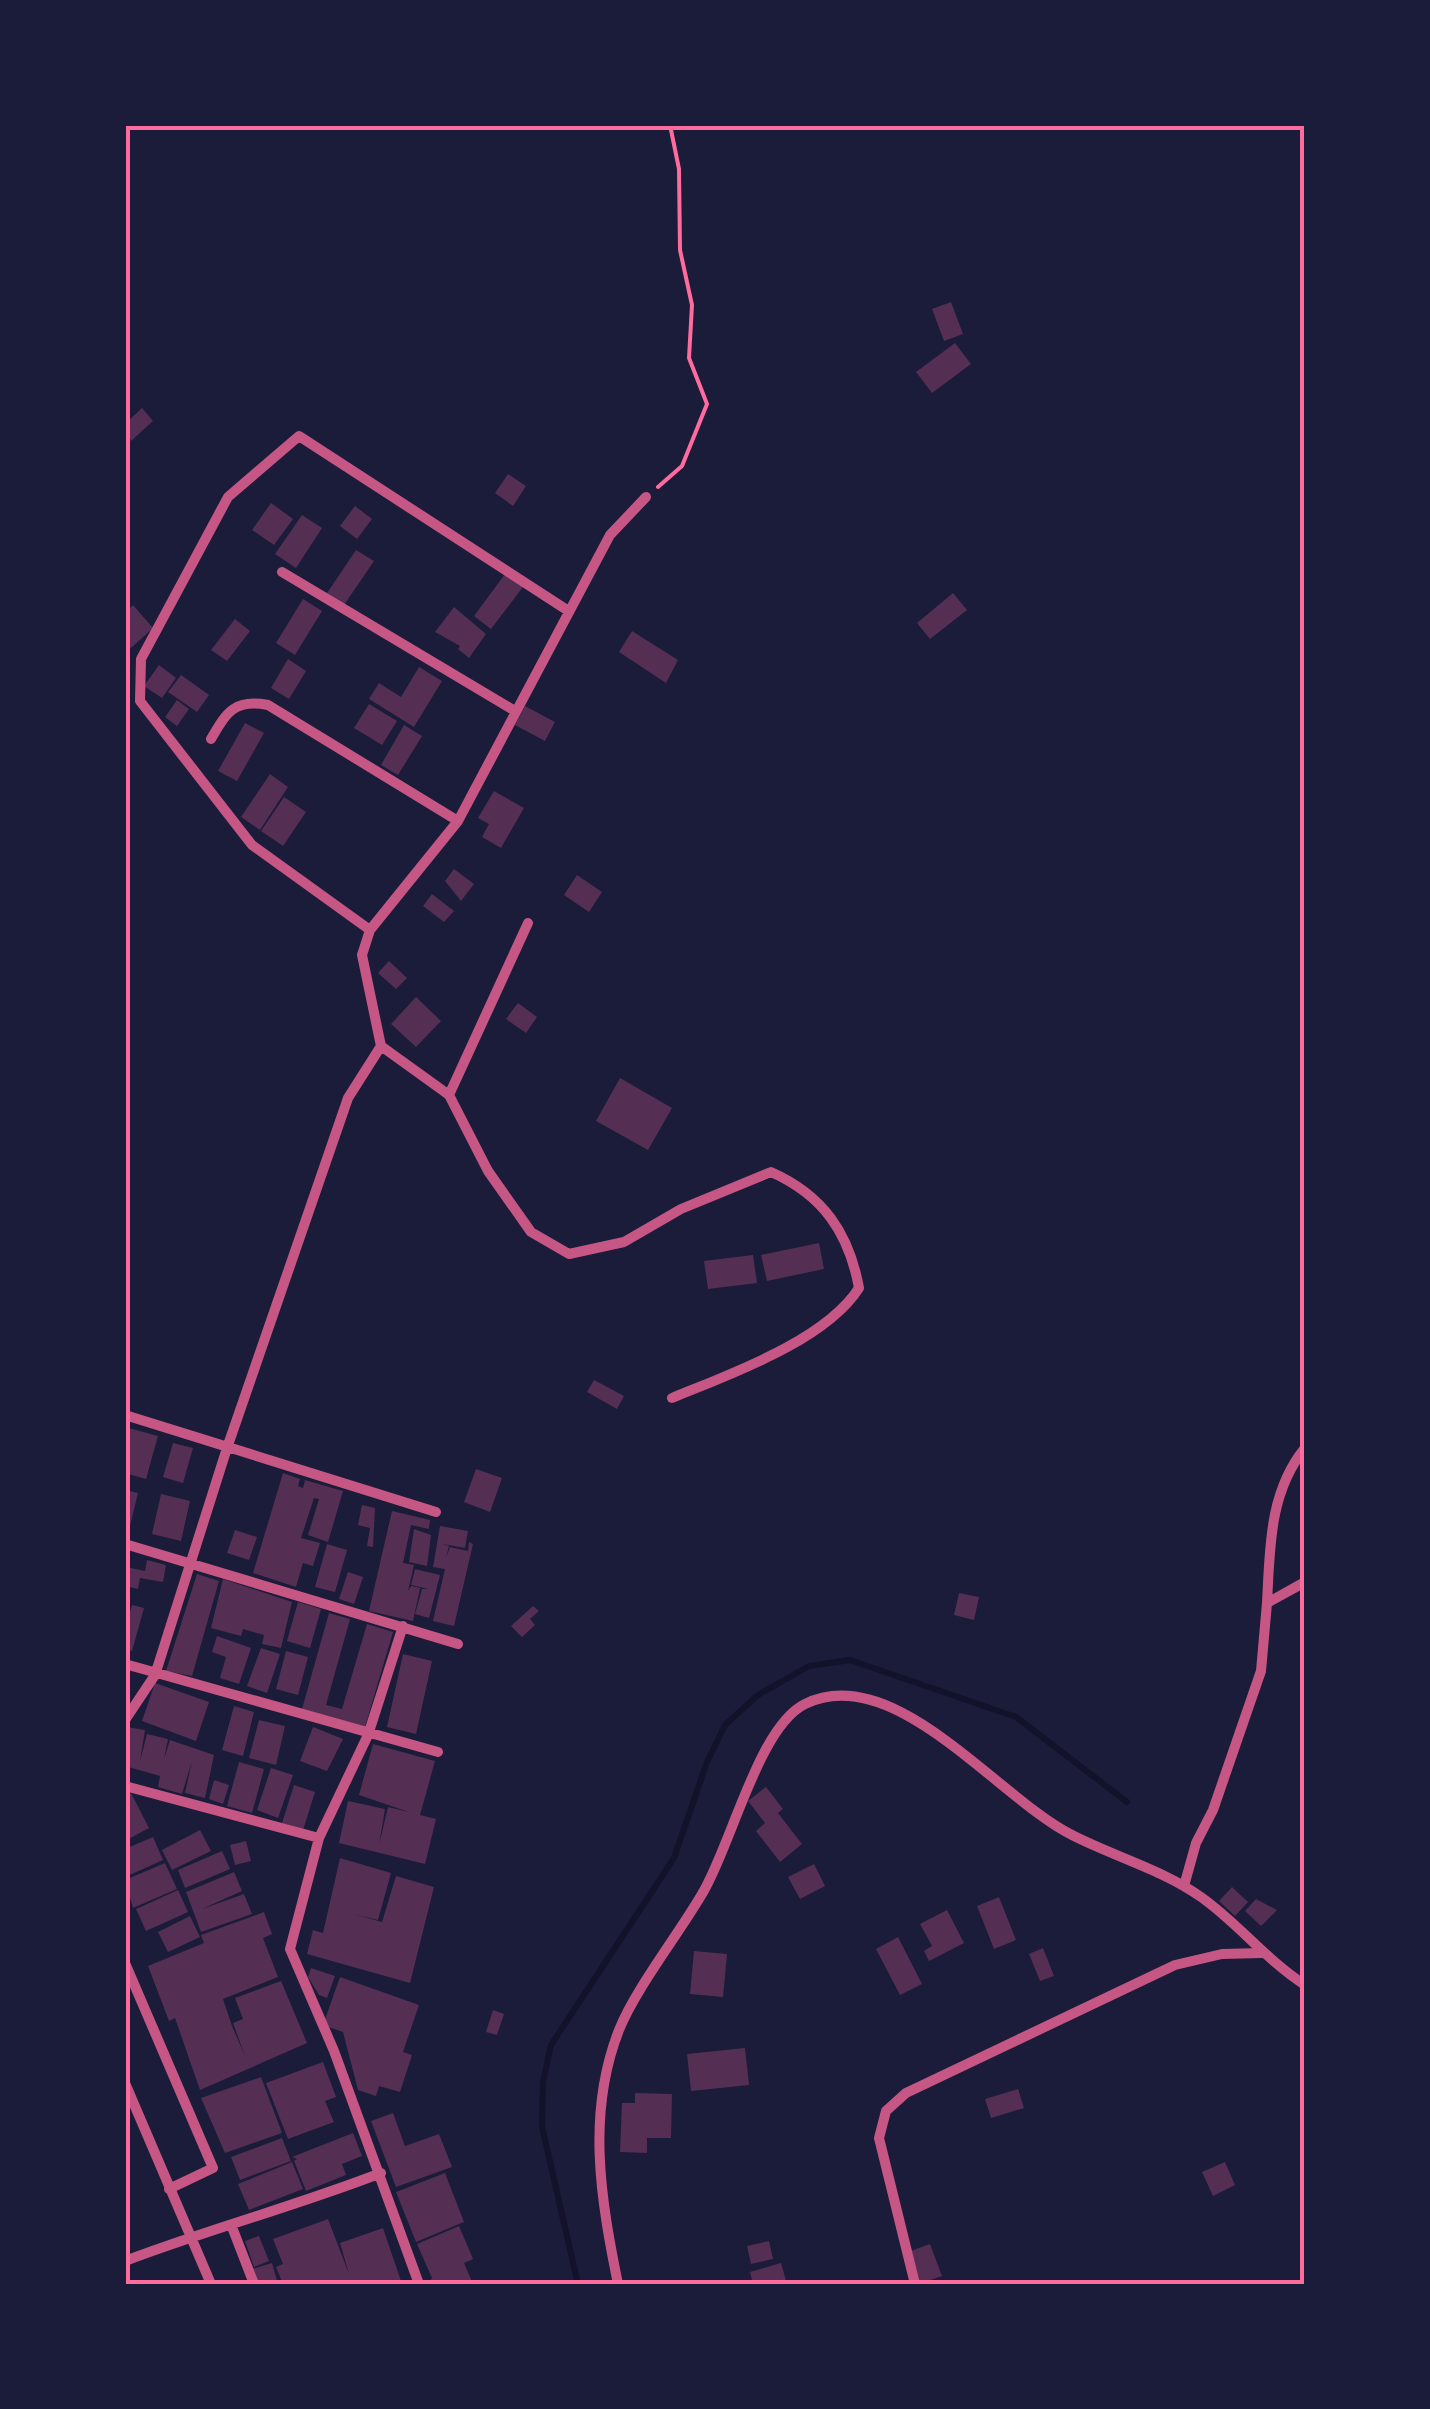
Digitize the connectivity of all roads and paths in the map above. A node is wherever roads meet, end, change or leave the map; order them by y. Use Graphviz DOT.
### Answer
graph roads {
  1 [pos="670,125"];
  2 [pos="646,497"];
  3 [pos="282,572"];
  4 [pos="566,610"];
  5 [pos="516,710"];
  6 [pos="211,739"];
  7 [pos="458,821"];
  8 [pos="528,922"];
  9 [pos="370,930"];
  10 [pos="380,1046"];
  11 [pos="449,1095"];
  12 [pos="672,1398"];
  13 [pos="125,1416"];
  14 [pos="226,1448"];
  15 [pos="1305,1448"];
  16 [pos="436,1512"];
  17 [pos="125,1544"];
  18 [pos="189,1566"];
  19 [pos="1305,1582"];
  20 [pos="1266,1603"];
  21 [pos="403,1626"];
  22 [pos="458,1644"];
  23 [pos="125,1664"];
  24 [pos="155,1674"];
  25 [pos="125,1720"];
  26 [pos="368,1735"];
  27 [pos="438,1752"];
  28 [pos="125,1786"];
  29 [pos="319,1838"];
  30 [pos="1184,1886"];
  31 [pos="1262,1953"];
  32 [pos="125,1963"];
  33 [pos="1305,1985"];
  34 [pos="125,2083"];
  35 [pos="381,2174"];
  36 [pos="169,2189"];
  37 [pos="232,2227"];
  38 [pos="191,2236"];
  39 [pos="125,2261"];
  40 [pos="211,2284"];
  41 [pos="254,2284"];
  42 [pos="420,2284"];
  43 [pos="618,2284"];
  44 [pos="915,2284"];
  1 -- 2 [label="path"];
  2 -- 4 [label="street"];
  3 -- 5 [label="street"];
  4 -- 5 [label="street"];
  4 -- 9 [label="street"];
  5 -- 7 [label="street"];
  6 -- 7 [label="street"];
  7 -- 9 [label="street"];
  8 -- 11 [label="street"];
  9 -- 10 [label="street"];
  10 -- 11 [label="street"];
  10 -- 14 [label="street"];
  11 -- 12 [label="street"];
  13 -- 14 [label="street"];
  14 -- 16 [label="street"];
  14 -- 18 [label="street"];
  15 -- 20 [label="street"];
  17 -- 18 [label="street"];
  18 -- 21 [label="street"];
  18 -- 24 [label="street"];
  19 -- 20 [label="street"];
  20 -- 30 [label="street"];
  21 -- 22 [label="street"];
  21 -- 26 [label="street"];
  23 -- 24 [label="street"];
  24 -- 25 [label="street"];
  24 -- 26 [label="street"];
  26 -- 27 [label="street"];
  26 -- 29 [label="street"];
  28 -- 29 [label="street"];
  29 -- 35 [label="street"];
  30 -- 31 [label="street"];
  30 -- 43 [label="street"];
  31 -- 33 [label="street"];
  31 -- 44 [label="street"];
  32 -- 36 [label="street"];
  34 -- 36 [label="street"];
  35 -- 37 [label="street"];
  35 -- 42 [label="street"];
  36 -- 38 [label="street"];
  37 -- 38 [label="street"];
  37 -- 41 [label="street"];
  38 -- 39 [label="street"];
  38 -- 40 [label="street"];
}
